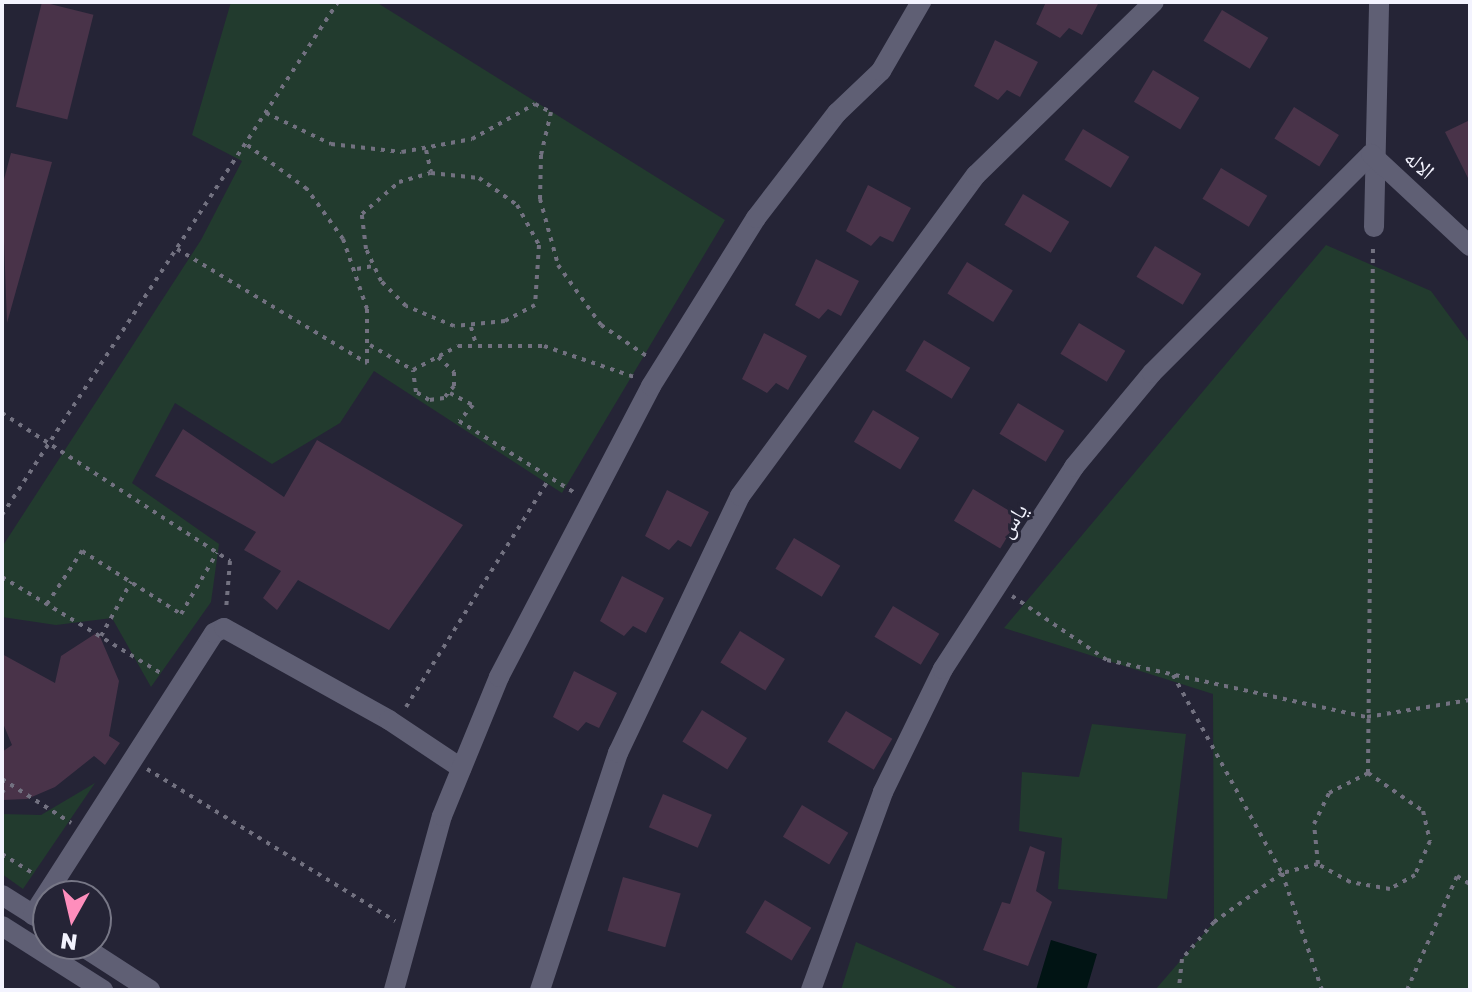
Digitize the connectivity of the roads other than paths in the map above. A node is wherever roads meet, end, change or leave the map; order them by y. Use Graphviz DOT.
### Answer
graph roads {
  1 [pos="921,2"];
  2 [pos="1154,2"];
  3 [pos="1379,2"];
  4 [pos="1371,154"];
  5 [pos="1374,227"];
  6 [pos="1470,246"];
  7 [pos="461,768"];
  8 [pos="54,880"];
  9 [pos="2,895"];
  10 [pos="32,914"];
  11 [pos="2,926"];
  12 [pos="104,960"];
  13 [pos="103,990"];
  14 [pos="150,990"];
  15 [pos="394,990"];
  16 [pos="540,990"];
  17 [pos="811,990"];
  1 -- 7 [label="street"];
  2 -- 16 [label="street"];
  3 -- 4 [label="street"];
  4 -- 5 [label="street"];
  4 -- 6 [label="street, الاله"];
  4 -- 17 [label="street, یاس"];
  7 -- 8 [label="street"];
  7 -- 15 [label="street"];
  9 -- 10 [label="street"];
  11 -- 13 [label="street"];
  12 -- 14 [label="street"];
}
